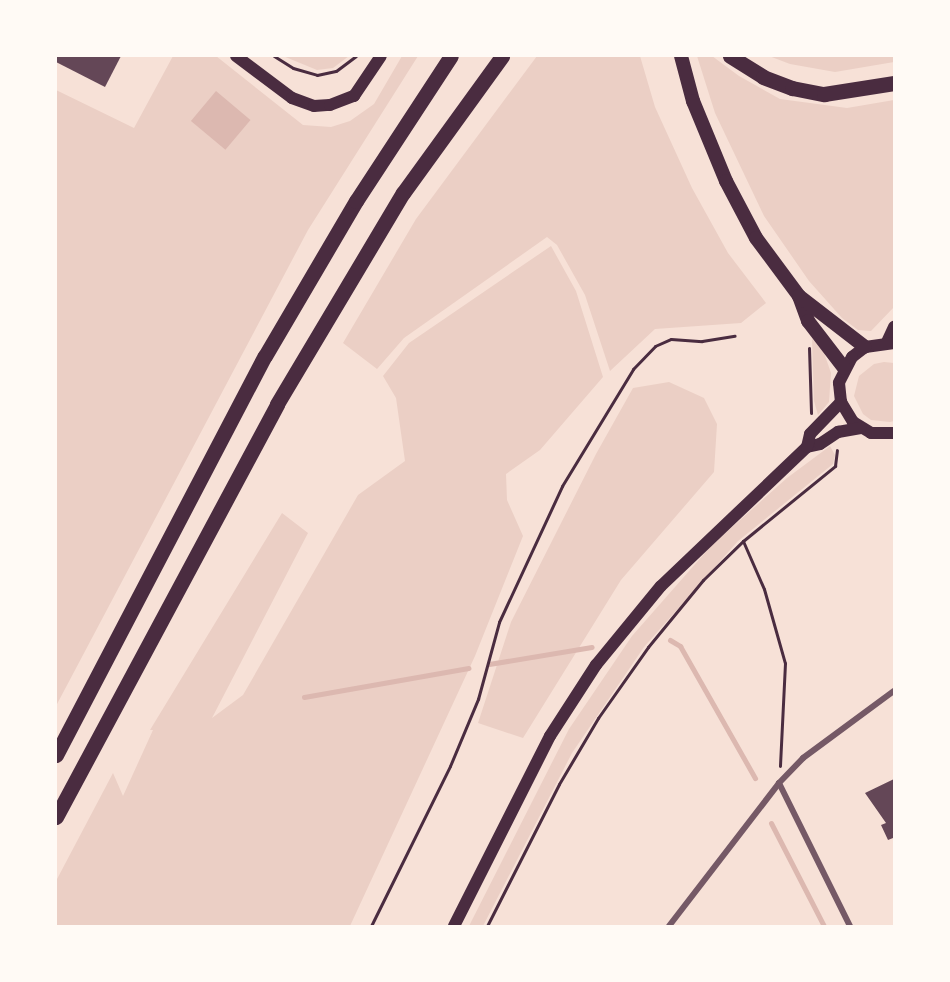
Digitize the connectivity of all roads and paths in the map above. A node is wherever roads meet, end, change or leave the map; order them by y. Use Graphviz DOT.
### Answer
graph roads {
  1 [pos="236,56"];
  2 [pos="274,56"];
  3 [pos="356,56"];
  4 [pos="381,56"];
  5 [pos="451,56"];
  6 [pos="502,56"];
  7 [pos="681,56"];
  8 [pos="730,56"];
  9 [pos="894,83"];
  10 [pos="799,296"];
  11 [pos="894,327"];
  12 [pos="735,336"];
  13 [pos="891,343"];
  14 [pos="865,347"];
  15 [pos="844,368"];
  16 [pos="841,402"];
  17 [pos="861,428"];
  18 [pos="894,433"];
  19 [pos="835,444"];
  20 [pos="807,447"];
  21 [pos="743,541"];
  22 [pos="894,691"];
  23 [pos="56,755"];
  24 [pos="779,783"];
  25 [pos="56,817"];
  26 [pos="371,927"];
  27 [pos="454,927"];
  28 [pos="488,927"];
  29 [pos="669,927"];
  30 [pos="850,927"];
  1 -- 4 [label="main road"];
  2 -- 3 [label="path"];
  5 -- 23 [label="highway"];
  6 -- 25 [label="highway"];
  7 -- 10 [label="main road"];
  8 -- 9 [label="highway"];
  10 -- 14 [label="main road"];
  10 -- 15 [label="main road"];
  11 -- 13 [label="main road"];
  12 -- 26 [label="path"];
  13 -- 14 [label="main road"];
  14 -- 15 [label="main road"];
  15 -- 16 [label="main road"];
  16 -- 17 [label="main road"];
  16 -- 20 [label="main road"];
  17 -- 18 [label="main road"];
  17 -- 20 [label="main road"];
  19 -- 21 [label="path"];
  20 -- 27 [label="main road"];
  21 -- 24 [label="path"];
  21 -- 28 [label="path"];
  22 -- 24 [label="street"];
  24 -- 29 [label="street"];
  24 -- 30 [label="street"];
}
